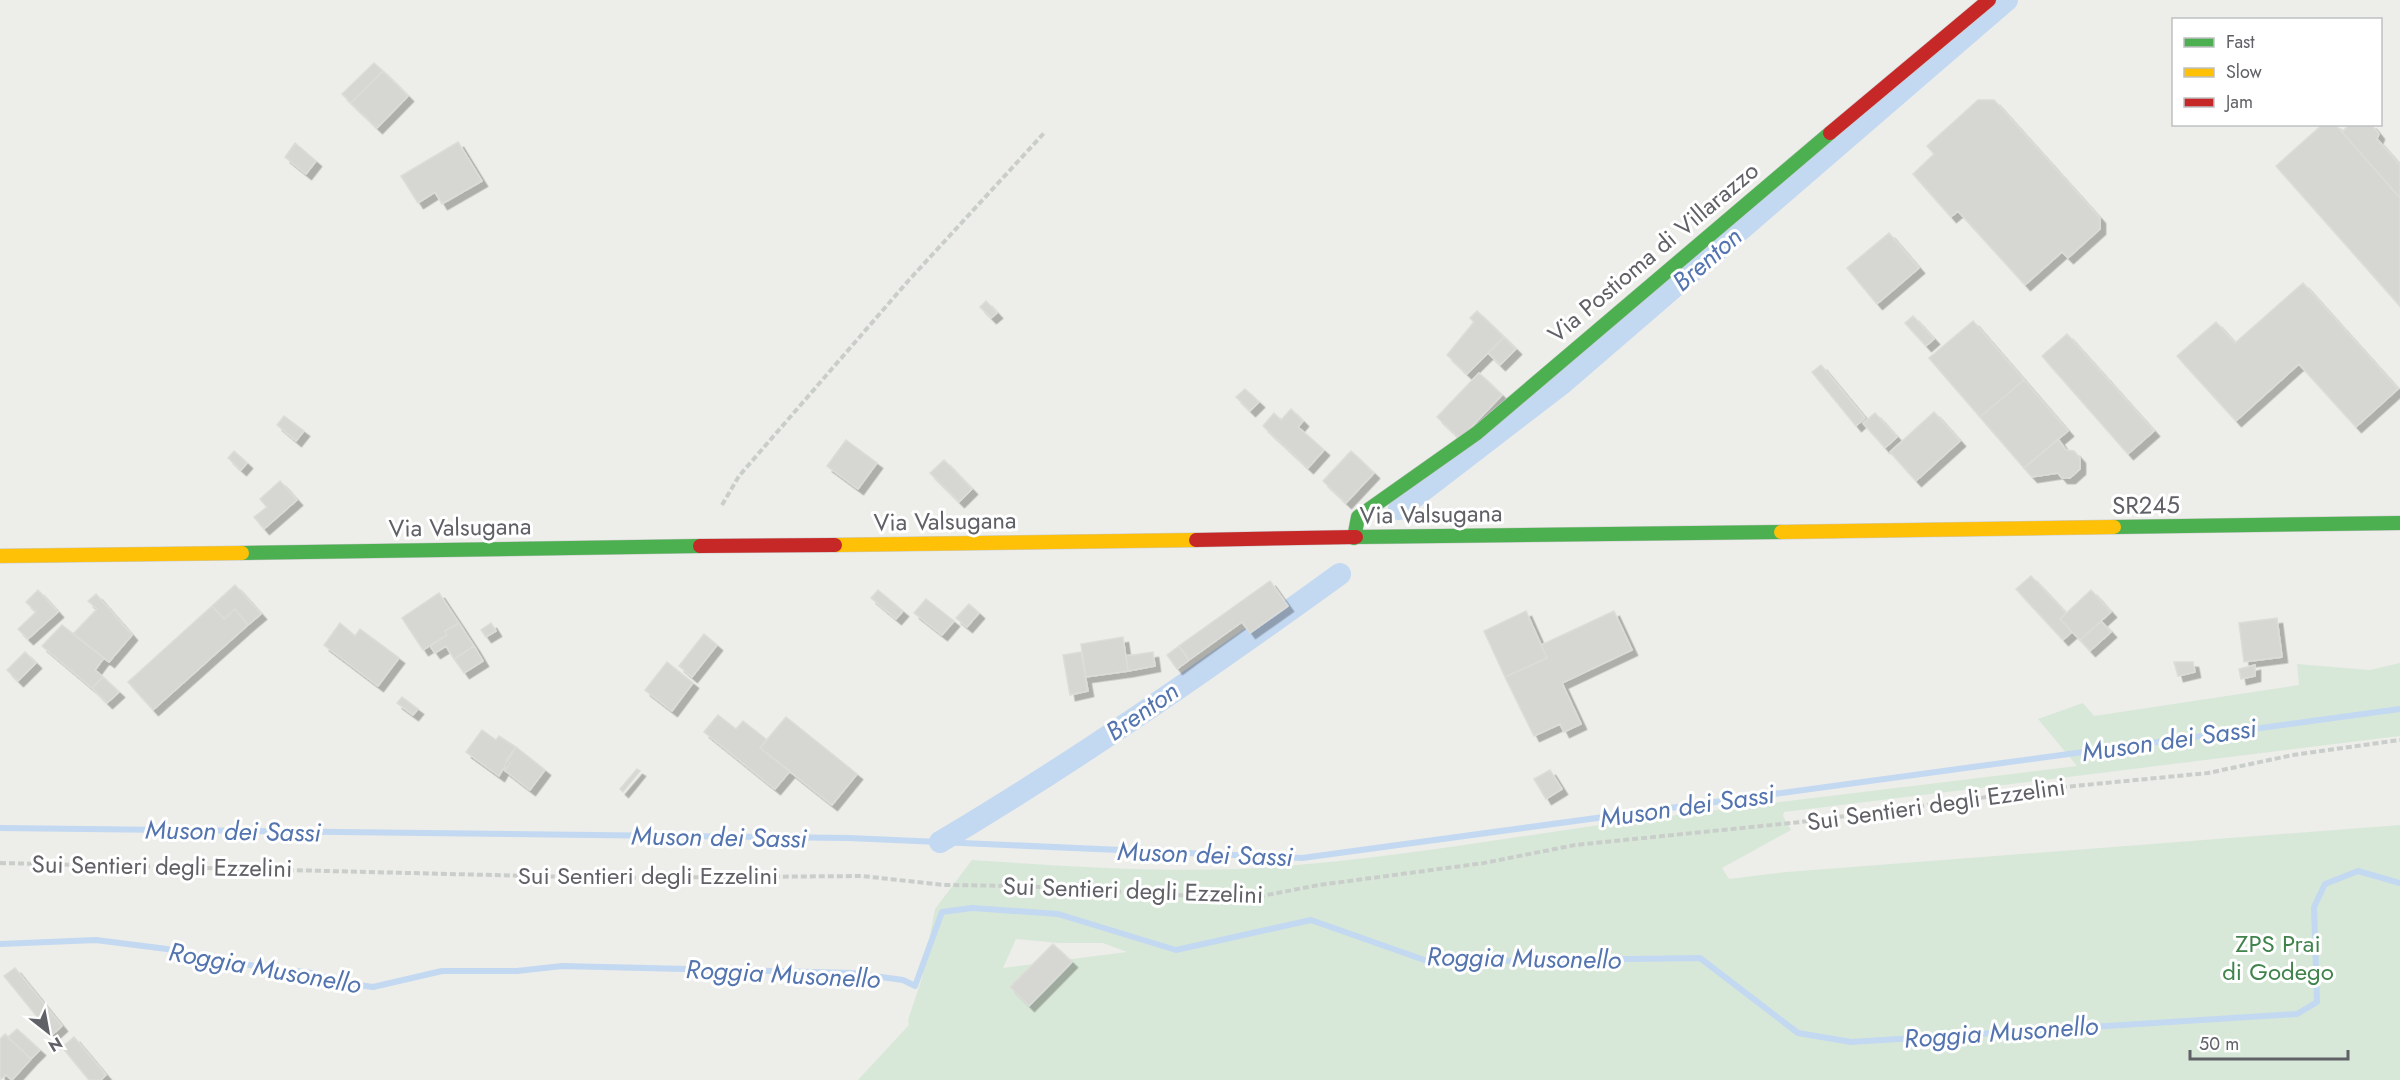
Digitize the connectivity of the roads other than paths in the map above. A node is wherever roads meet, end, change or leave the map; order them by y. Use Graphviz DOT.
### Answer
graph roads {
  1 [pos="1989,0"];
  2 [pos="2400,523"];
  3 [pos="1892,531"];
  4 [pos="1354,538"];
  5 [pos="0,556"];
  1 -- 4 [label="main road, Via Postioma di Villarazzo"];
  2 -- 3 [label="main road, SR245 / SR245"];
  3 -- 4 [label="main road, Via Valsugana / SR245"];
  4 -- 5 [label="main road, Via Valsugana / SR245"];
}
